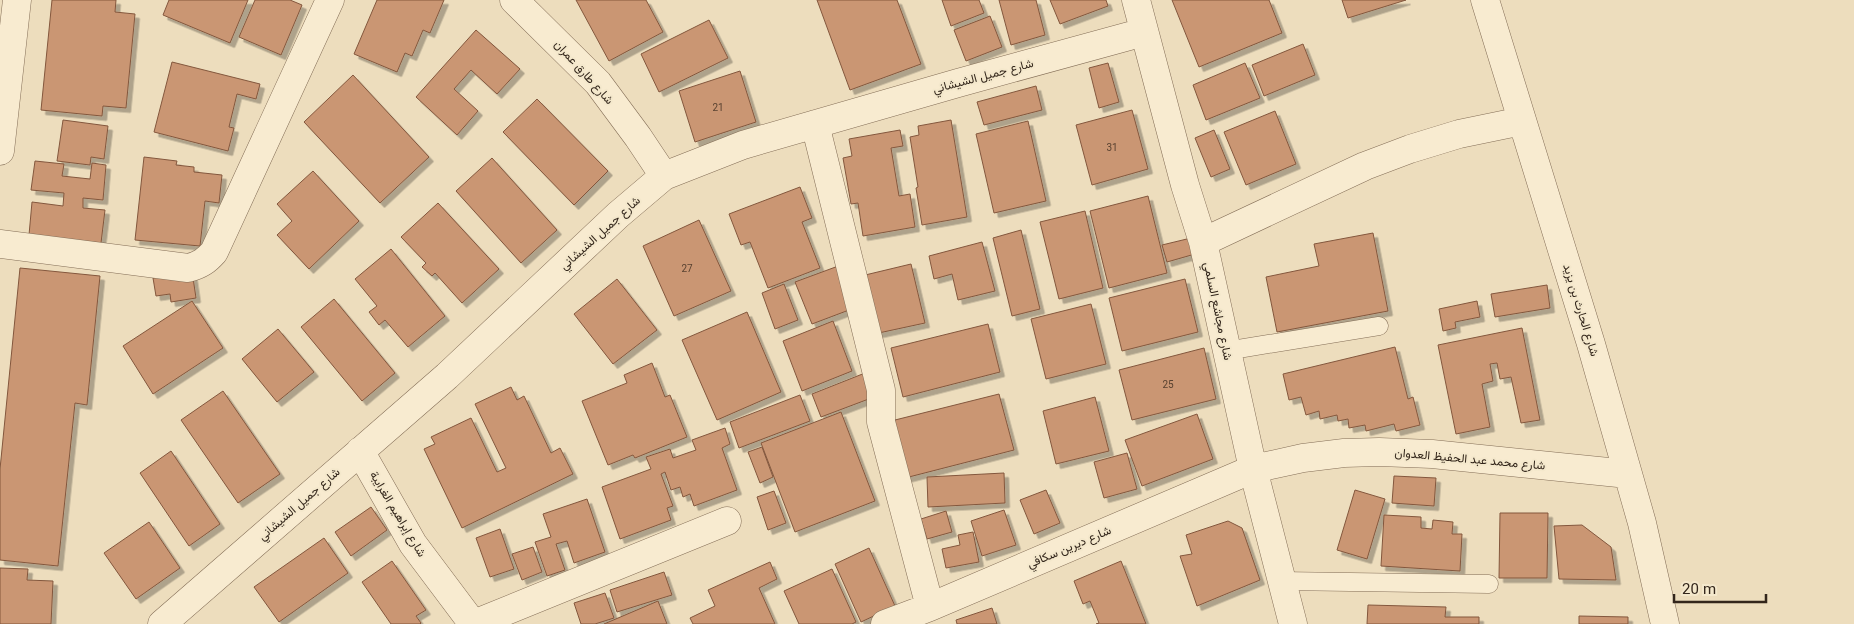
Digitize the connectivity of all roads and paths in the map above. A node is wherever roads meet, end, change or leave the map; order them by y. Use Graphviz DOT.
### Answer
graph roads {
  1 [pos="17,0"];
  2 [pos="330,0"];
  3 [pos="514,0"];
  4 [pos="1136,0"];
  5 [pos="1485,0"];
  6 [pos="1144,32"];
  7 [pos="1522,121"];
  8 [pos="815,124"];
  9 [pos="0,151"];
  10 [pos="664,176"];
  11 [pos="1203,242"];
  12 [pos="0,244"];
  13 [pos="1379,326"];
  14 [pos="1226,351"];
  15 [pos="360,451"];
  16 [pos="1253,469"];
  17 [pos="1628,474"];
  18 [pos="727,522"];
  19 [pos="1281,581"];
  20 [pos="1489,584"];
  21 [pos="930,607"];
  22 [pos="162,624"];
  23 [pos="474,624"];
  24 [pos="885,624"];
  25 [pos="1293,624"];
  26 [pos="1665,624"];
  1 -- 9 [label="street"];
  2 -- 12 [label="street"];
  3 -- 10 [label="street, شارع طارق عمران"];
  4 -- 6 [label="street, شارع مجاشع السلمي"];
  5 -- 7 [label="street, شارع الحارث بن يزيد"];
  6 -- 8 [label="street, شارع جميل الشيشاني"];
  6 -- 11 [label="street, شارع مجاشع السلمي"];
  7 -- 11 [label="street"];
  7 -- 17 [label="street, شارع الحارث بن يزيد"];
  8 -- 10 [label="street, شارع جميل الشيشاني"];
  8 -- 21 [label="street"];
  10 -- 15 [label="street, شارع جميل الشيشاني"];
  11 -- 14 [label="street, شارع مجاشع السلمي"];
  13 -- 14 [label="lane"];
  14 -- 16 [label="street, شارع مجاشع السلمي"];
  15 -- 22 [label="street, شارع جميل الشيشاني"];
  15 -- 23 [label="street, شارع إبراهيم الغرايبة"];
  16 -- 17 [label="street, شارع محمد عبد الحفيظ العدوان"];
  16 -- 19 [label="street, شارع مجاشع السلمي"];
  16 -- 21 [label="street, شارع ديرين سكافي"];
  17 -- 26 [label="street, شارع الحارث بن يزيد"];
  18 -- 23 [label="street"];
  19 -- 20 [label="lane"];
  19 -- 25 [label="street, شارع مجاشع السلمي"];
  21 -- 24 [label="street, شارع ديرين سكافي"];
}
